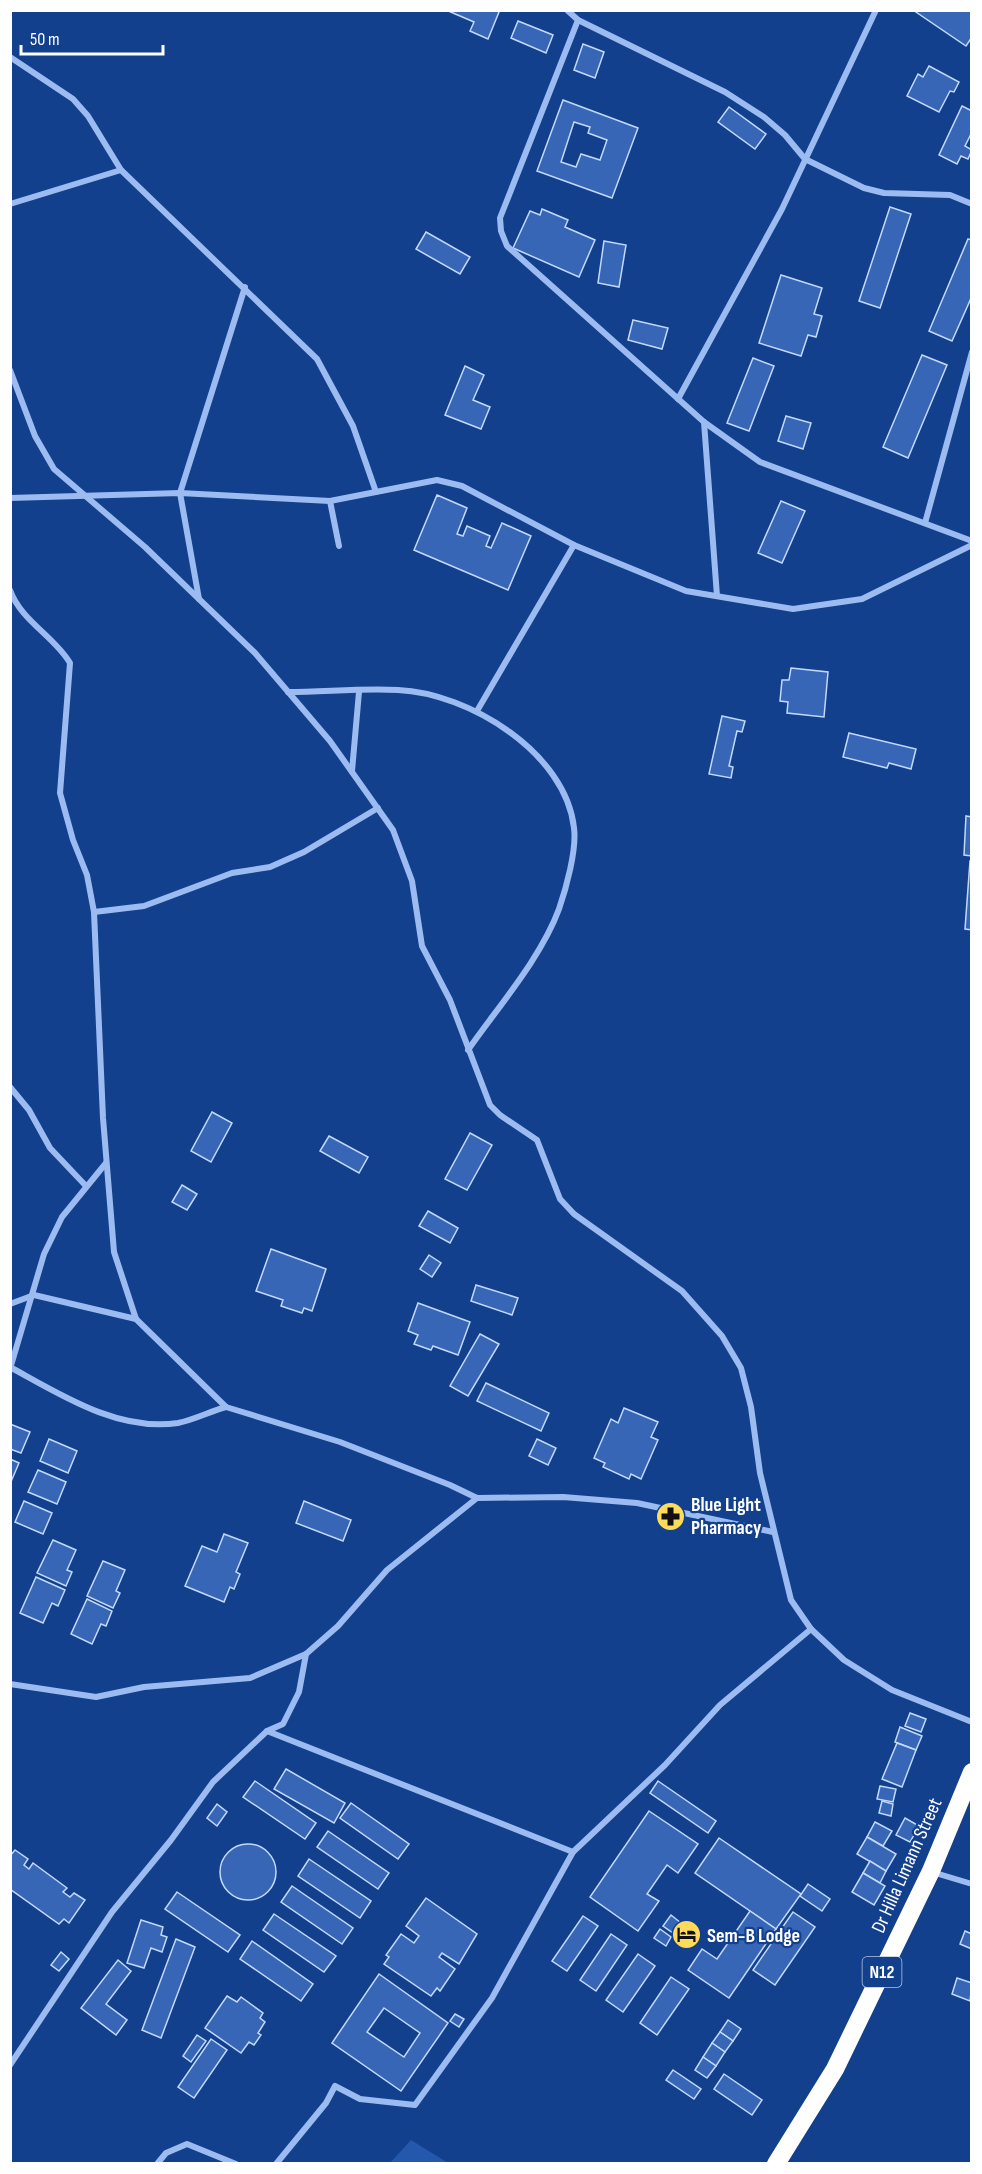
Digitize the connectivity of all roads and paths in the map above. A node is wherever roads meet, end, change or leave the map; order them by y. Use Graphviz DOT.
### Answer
graph roads {
  1 [pos="567,10"];
  2 [pos="876,10"];
  3 [pos="578,20"];
  4 [pos="10,57"];
  5 [pos="805,159"];
  6 [pos="121,171"];
  7 [pos="10,204"];
  8 [pos="972,204"];
  9 [pos="244,287"];
  10 [pos="972,352"];
  11 [pos="10,370"];
  12 [pos="678,399"];
  13 [pos="704,422"];
  14 [pos="376,492"];
  15 [pos="180,493"];
  16 [pos="86,496"];
  17 [pos="10,498"];
  18 [pos="330,501"];
  19 [pos="925,523"];
  20 [pos="972,543"];
  21 [pos="574,545"];
  22 [pos="339,546"];
  23 [pos="10,590"];
  24 [pos="717,596"];
  25 [pos="199,599"];
  26 [pos="288,692"];
  27 [pos="359,692"];
  28 [pos="477,711"];
  29 [pos="352,772"];
  30 [pos="378,808"];
  31 [pos="94,912"];
  32 [pos="468,1050"];
  33 [pos="10,1087"];
  34 [pos="106,1163"];
  35 [pos="86,1186"];
  36 [pos="34,1295"];
  37 [pos="10,1304"];
  38 [pos="136,1319"];
  39 [pos="11,1368"];
  40 [pos="226,1407"];
  41 [pos="477,1498"];
  42 [pos="773,1532"];
  43 [pos="811,1629"];
  44 [pos="306,1654"];
  45 [pos="10,1684"];
  46 [pos="972,1722"];
  47 [pos="267,1731"];
  48 [pos="972,1772"];
  49 [pos="573,1852"];
  50 [pos="930,1871"];
  51 [pos="972,1884"];
  52 [pos="10,2065"];
  53 [pos="157,2163"];
  54 [pos="236,2163"];
  55 [pos="276,2163"];
  56 [pos="776,2163"];
  1 -- 3 [label="street"];
  2 -- 5 [label="street"];
  3 -- 5 [label="street"];
  3 -- 12 [label="street"];
  4 -- 6 [label="street"];
  5 -- 8 [label="street"];
  5 -- 12 [label="street"];
  6 -- 7 [label="street"];
  6 -- 9 [label="street"];
  9 -- 14 [label="street"];
  9 -- 15 [label="street"];
  10 -- 19 [label="street"];
  11 -- 16 [label="street"];
  12 -- 13 [label="street"];
  13 -- 19 [label="street"];
  13 -- 24 [label="street"];
  14 -- 18 [label="street"];
  14 -- 21 [label="street"];
  15 -- 16 [label="street"];
  15 -- 18 [label="street"];
  15 -- 25 [label="street"];
  16 -- 17 [label="street"];
  16 -- 25 [label="street"];
  18 -- 22 [label="street"];
  19 -- 20 [label="street"];
  20 -- 24 [label="street"];
  21 -- 24 [label="street"];
  21 -- 28 [label="street"];
  23 -- 31 [label="street"];
  25 -- 26 [label="street"];
  26 -- 27 [label="street"];
  26 -- 29 [label="street"];
  27 -- 28 [label="street"];
  27 -- 29 [label="street"];
  28 -- 32 [label="street"];
  29 -- 30 [label="street"];
  30 -- 31 [label="street"];
  30 -- 32 [label="street"];
  31 -- 34 [label="street"];
  32 -- 42 [label="street"];
  33 -- 35 [label="street"];
  34 -- 35 [label="street"];
  34 -- 38 [label="street"];
  35 -- 36 [label="street"];
  36 -- 37 [label="street"];
  36 -- 38 [label="street"];
  36 -- 39 [label="street"];
  38 -- 40 [label="street"];
  39 -- 40 [label="street"];
  40 -- 41 [label="street"];
  41 -- 42 [label="street"];
  41 -- 44 [label="street"];
  42 -- 43 [label="street"];
  43 -- 46 [label="street"];
  43 -- 49 [label="street"];
  44 -- 45 [label="street"];
  44 -- 47 [label="street"];
  47 -- 49 [label="street"];
  47 -- 52 [label="street"];
  48 -- 50 [label="highway, Dr Hilla Limann Street / N12"];
  49 -- 55 [label="street"];
  50 -- 51 [label="street"];
  50 -- 56 [label="highway, Dr Hilla Limann Street / N12"];
  53 -- 54 [label="street"];
}
